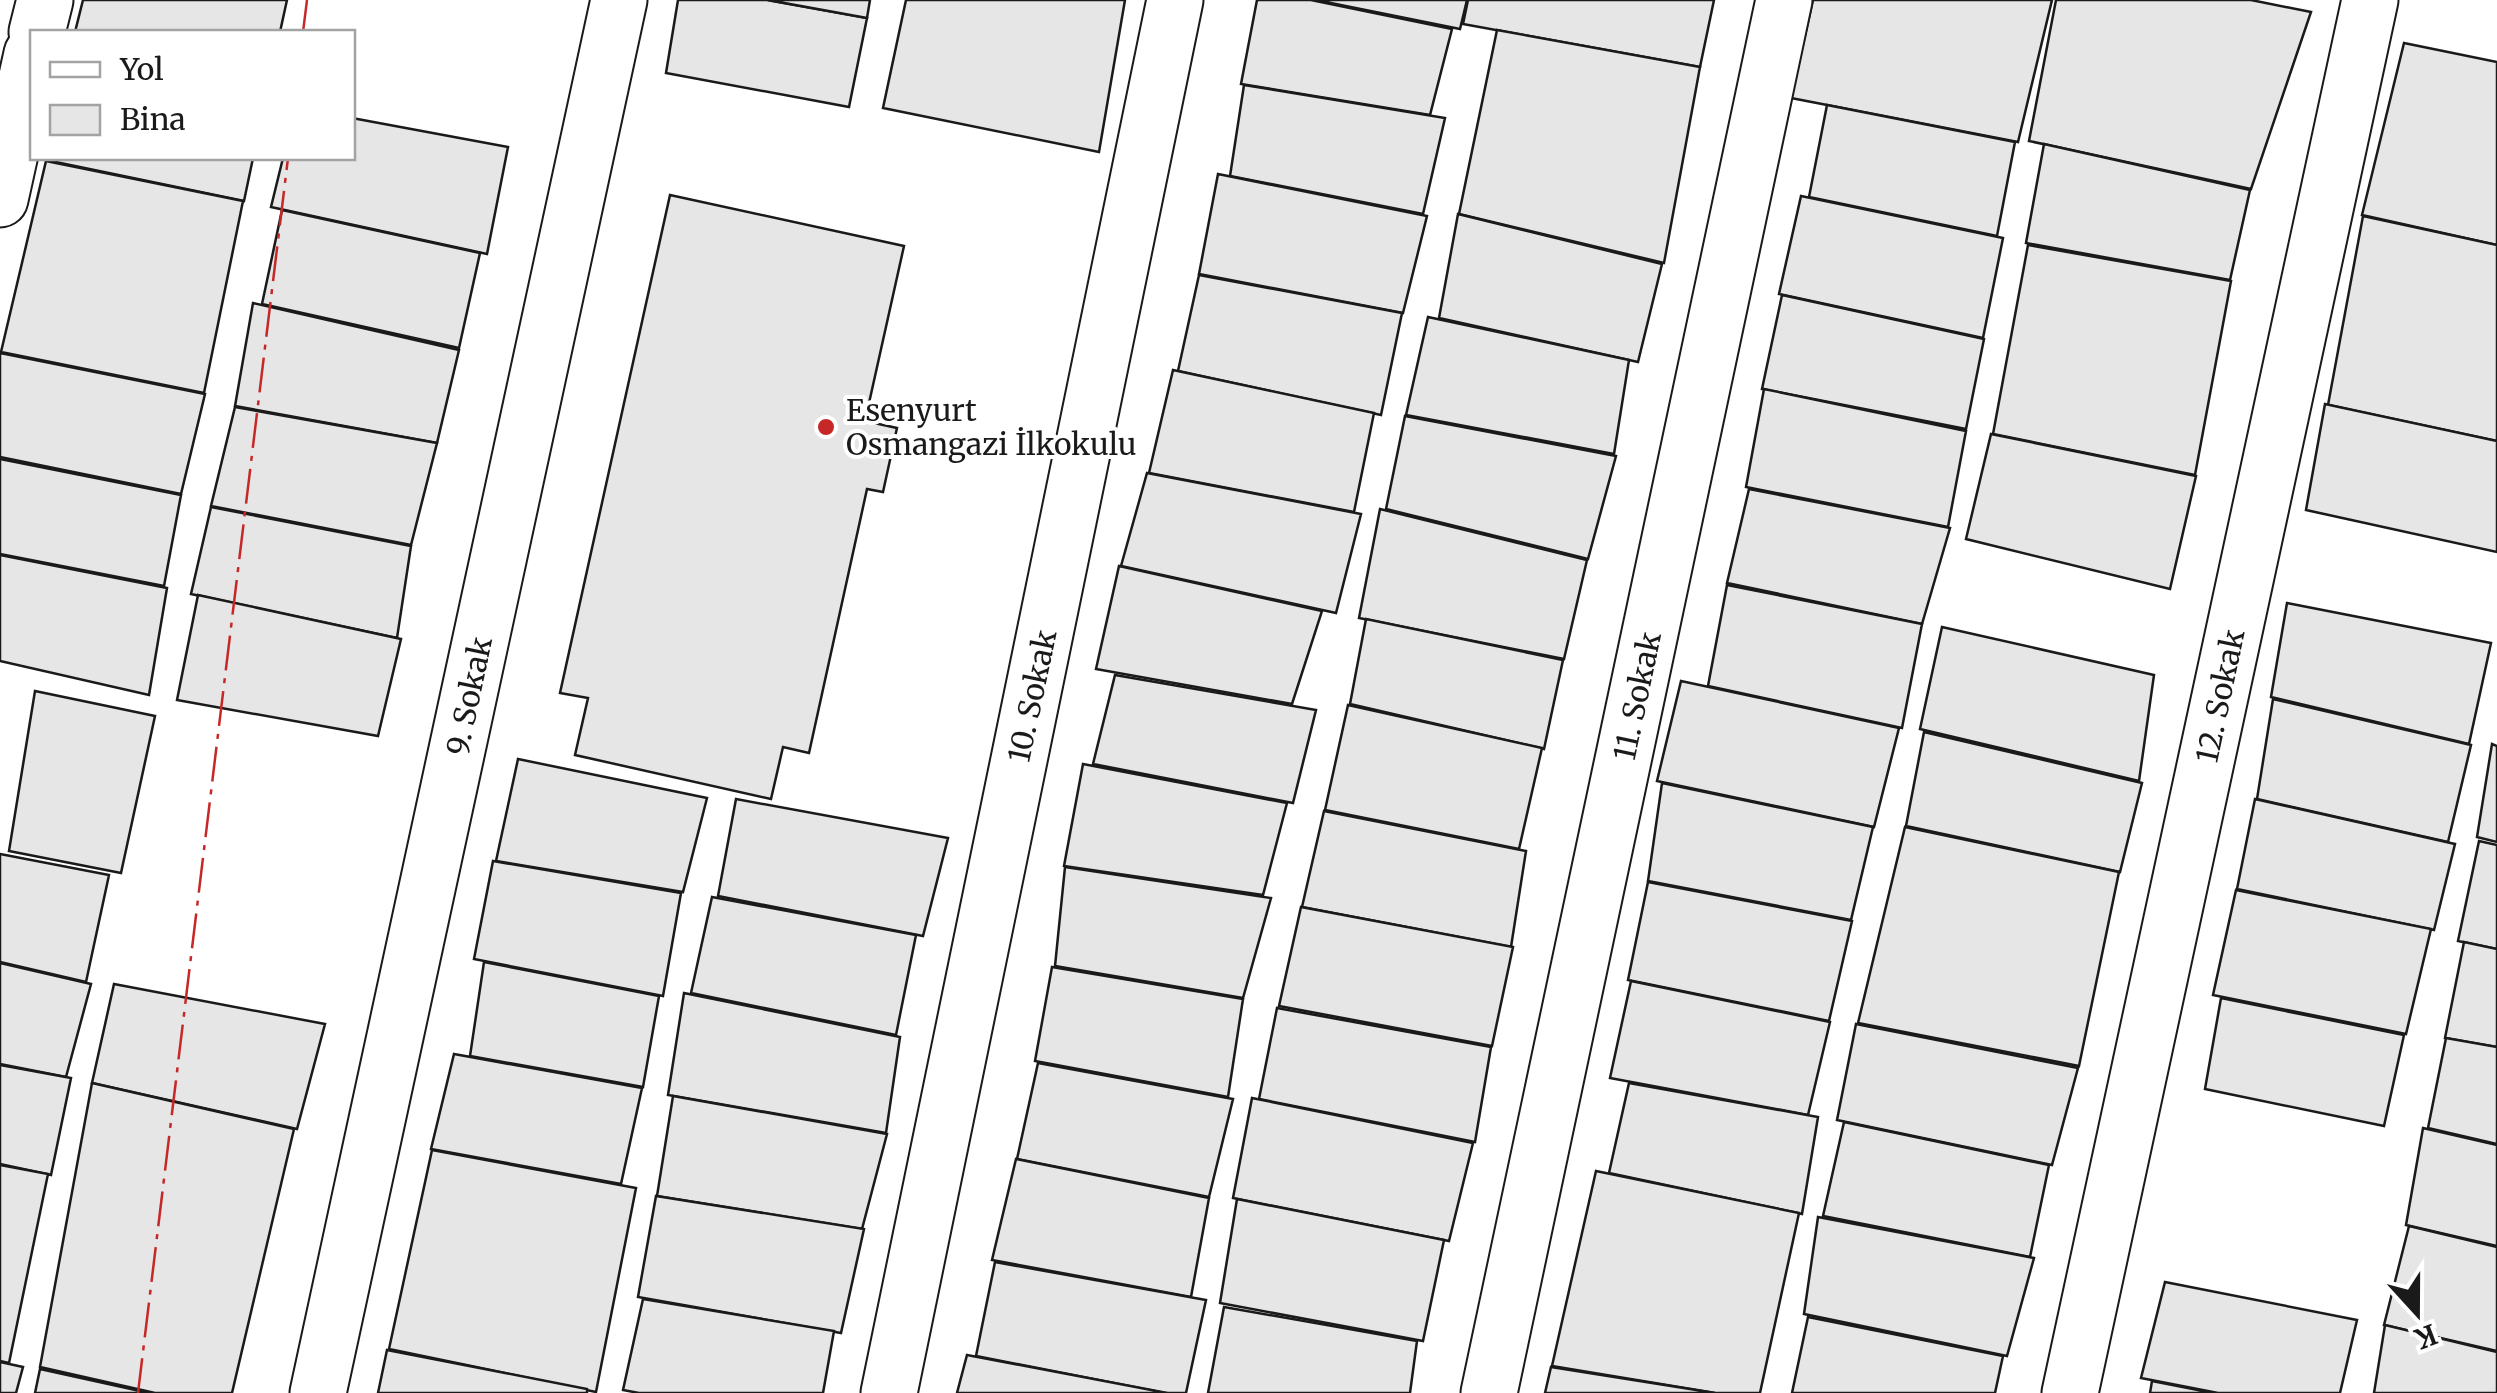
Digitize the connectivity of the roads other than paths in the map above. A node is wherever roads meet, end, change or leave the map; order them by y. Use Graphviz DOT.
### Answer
graph roads {
  1 [pos="45,0"];
  2 [pos="620,0"];
  3 [pos="1175,0"];
  4 [pos="1784,0"];
  5 [pos="2370,0"];
  6 [pos="38,30"];
  7 [pos="30,63"];
  8 [pos="0,199"];
  9 [pos="318,1393"];
  10 [pos="889,1393"];
  11 [pos="1489,1393"];
  12 [pos="2070,1393"];
  1 -- 6 [label="street"];
  2 -- 9 [label="street, 9. Sokak"];
  3 -- 10 [label="street, 10. Sokak"];
  4 -- 11 [label="street, 11. Sokak"];
  5 -- 12 [label="street, 12. Sokak"];
  7 -- 8 [label="street"];
}
